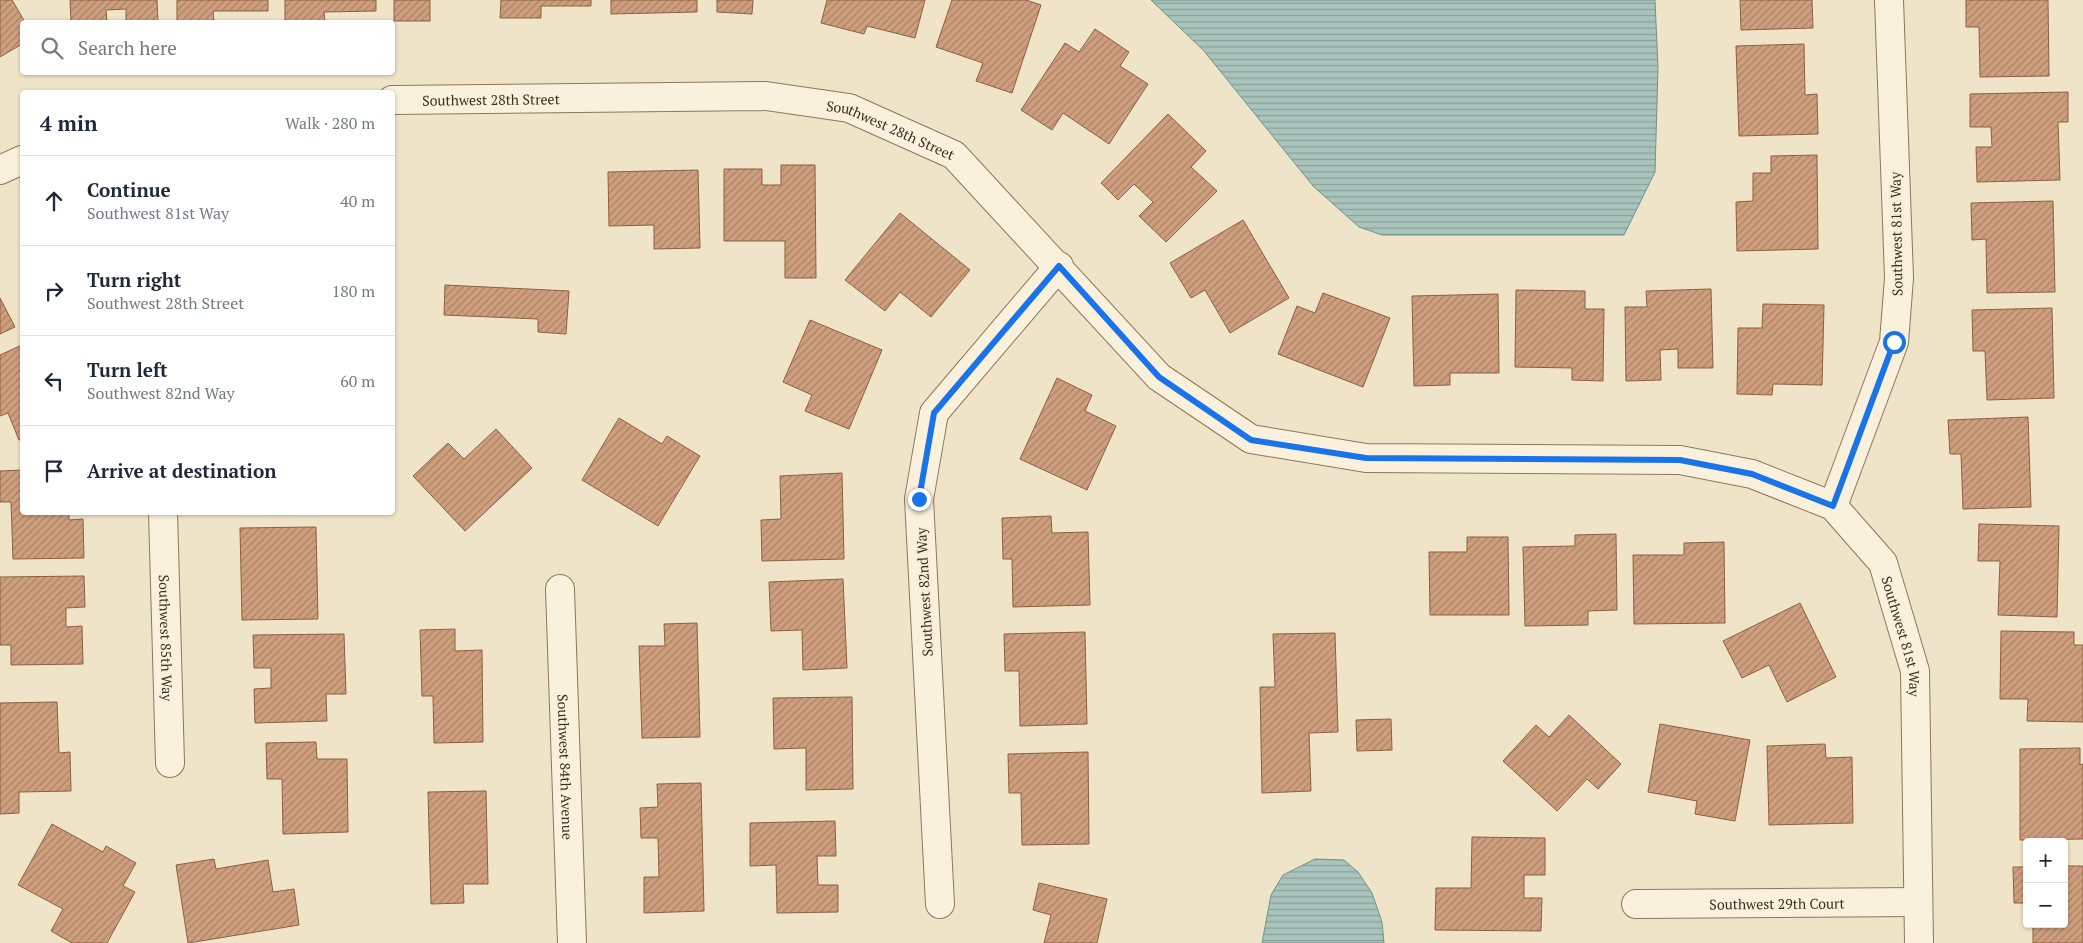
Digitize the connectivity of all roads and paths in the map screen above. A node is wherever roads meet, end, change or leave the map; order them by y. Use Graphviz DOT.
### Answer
graph roads {
  1 [pos="1889,0"];
  2 [pos="395,100"];
  3 [pos="1059,266"];
  4 [pos="1833,506"];
  5 [pos="163,515"];
  6 [pos="560,590"];
  7 [pos="170,764"];
  8 [pos="1917,902"];
  9 [pos="940,904"];
  10 [pos="1636,904"];
  11 [pos="572,943"];
  12 [pos="1918,943"];
  1 -- 4 [label="street, Southwest 81st Way"];
  2 -- 3 [label="street, Southwest 28th Street"];
  3 -- 4 [label="street, Southwest 28th Street"];
  3 -- 9 [label="street, Southwest 82nd Way"];
  4 -- 8 [label="street, Southwest 81st Way"];
  5 -- 7 [label="street, Southwest 85th Way"];
  6 -- 11 [label="street, Southwest 84th Avenue"];
  8 -- 10 [label="street, Southwest 29th Court"];
  8 -- 12 [label="street, Southwest 81st Way"];
}
